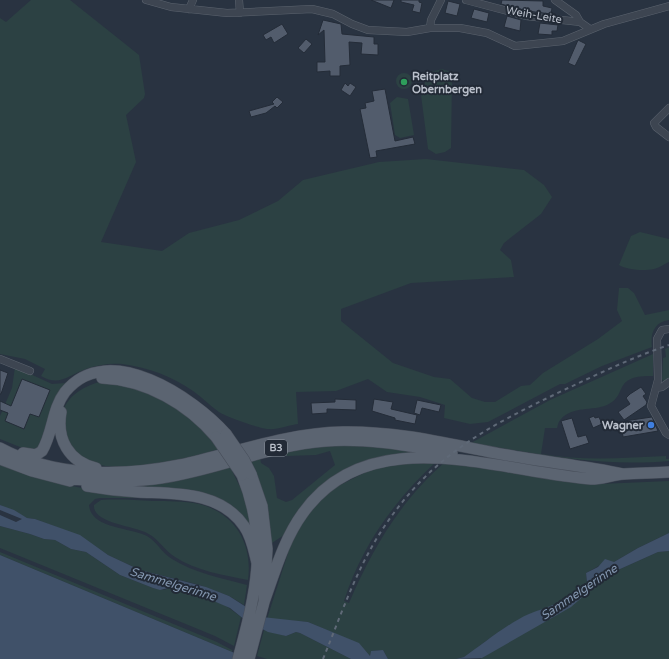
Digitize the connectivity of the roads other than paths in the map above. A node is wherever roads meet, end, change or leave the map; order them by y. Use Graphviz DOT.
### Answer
graph roads {
  1 [pos="146,0"];
  2 [pos="193,0"];
  3 [pos="239,0"];
  4 [pos="440,0"];
  5 [pos="466,0"];
  6 [pos="555,0"];
  7 [pos="669,6"];
  8 [pos="189,9"];
  9 [pos="240,13"];
  10 [pos="580,22"];
  11 [pos="430,28"];
  12 [pos="590,29"];
  13 [pos="669,108"];
  14 [pos="669,137"];
  15 [pos="669,328"];
  16 [pos="0,359"];
  17 [pos="30,370"];
  18 [pos="669,382"];
  19 [pos="656,388"];
  20 [pos="669,435"];
  21 [pos="221,436"];
  22 [pos="0,447"];
  23 [pos="0,459"];
  24 [pos="488,463"];
  25 [pos="118,472"];
  26 [pos="669,472"];
  27 [pos="623,474"];
  28 [pos="64,479"];
  29 [pos="266,567"];
  30 [pos="238,659"];
  31 [pos="249,659"];
  1 -- 8 [label="street"];
  2 -- 8 [label="street"];
  3 -- 9 [label="street"];
  4 -- 11 [label="street"];
  5 -- 10 [label="street, Weih-Leite"];
  6 -- 10 [label="street, Weih-Leite"];
  7 -- 12 [label="street, Weih-Leite"];
  8 -- 9 [label="street"];
  9 -- 11 [label="street"];
  10 -- 12 [label="street, Weih-Leite"];
  11 -- 12 [label="street, Weih-Leite"];
  13 -- 14 [label="street"];
  15 -- 19 [label="street"];
  16 -- 17 [label="street"];
  18 -- 19 [label="street"];
  19 -- 20 [label="street"];
  21 -- 22 [label="main road, B3"];
  21 -- 25 [label="main road, B3"];
  21 -- 29 [label="main road, B3, bridge"];
  22 -- 25 [label="main road, B3"];
  23 -- 28 [label="main road, B3"];
  24 -- 27 [label="main road, B3"];
  24 -- 28 [label="main road, B3"];
  24 -- 29 [label="main road, B3"];
  25 -- 27 [label="main road, B3"];
  26 -- 27 [label="main road, B3"];
  28 -- 29 [label="main road"];
  29 -- 30 [label="main road, B3"];
  29 -- 31 [label="main road, B3"];
}
